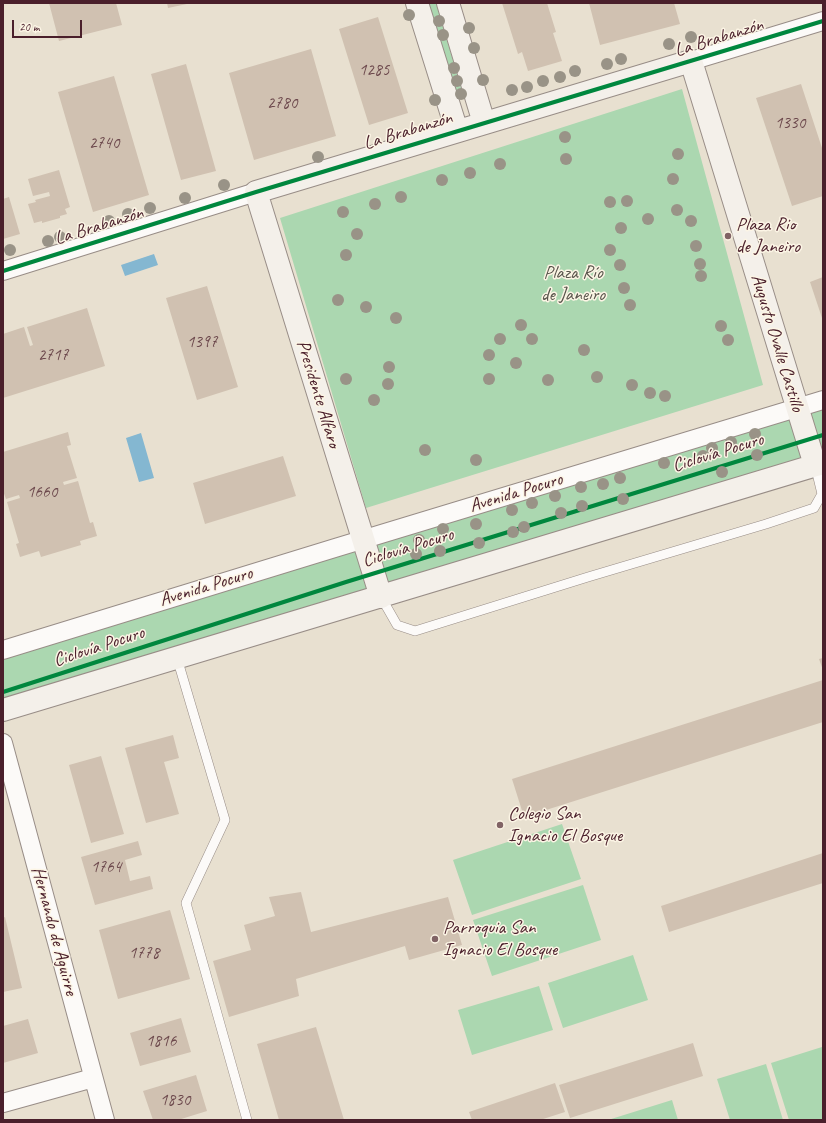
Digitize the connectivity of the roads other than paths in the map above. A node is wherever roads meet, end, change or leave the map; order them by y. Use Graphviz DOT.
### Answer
graph roads {
  1 [pos="417,3"];
  2 [pos="448,3"];
  3 [pos="823,21"];
  4 [pos="691,61"];
  5 [pos="484,123"];
  6 [pos="457,131"];
  7 [pos="256,192"];
  8 [pos="3,271"];
  9 [pos="823,400"];
  10 [pos="797,408"];
  11 [pos="819,464"];
  12 [pos="363,539"];
  13 [pos="381,597"];
  14 [pos="3,650"];
  15 [pos="176,658"];
  16 [pos="3,710"];
  17 [pos="3,743"];
  18 [pos="93,1078"];
  19 [pos="3,1103"];
  20 [pos="105,1120"];
  21 [pos="247,1120"];
  1 -- 6 [label="street"];
  2 -- 5 [label="street"];
  3 -- 4 [label="street, La Brabanzón"];
  4 -- 5 [label="street, La Brabanzón"];
  4 -- 10 [label="street, Augusto Ovalle Castillo"];
  5 -- 6 [label="street, La Brabanzón"];
  6 -- 7 [label="street, La Brabanzón"];
  7 -- 8 [label="street, La Brabanzón"];
  7 -- 12 [label="street, Presidente Alfaro"];
  9 -- 10 [label="street, Avenida Pocuro"];
  10 -- 11 [label="street, Augusto Ovalle Castillo"];
  10 -- 12 [label="street, Avenida Pocuro"];
  11 -- 13 [label="street"];
  11 -- 13 [label="lane"];
  12 -- 13 [label="street, Presidente Alfaro"];
  12 -- 14 [label="street, Avenida Pocuro"];
  13 -- 15 [label="street"];
  15 -- 16 [label="street"];
  15 -- 21 [label="lane"];
  17 -- 18 [label="street, Hernando de Aguirre"];
  18 -- 19 [label="street"];
  18 -- 20 [label="street, Hernando de Aguirre"];
}
